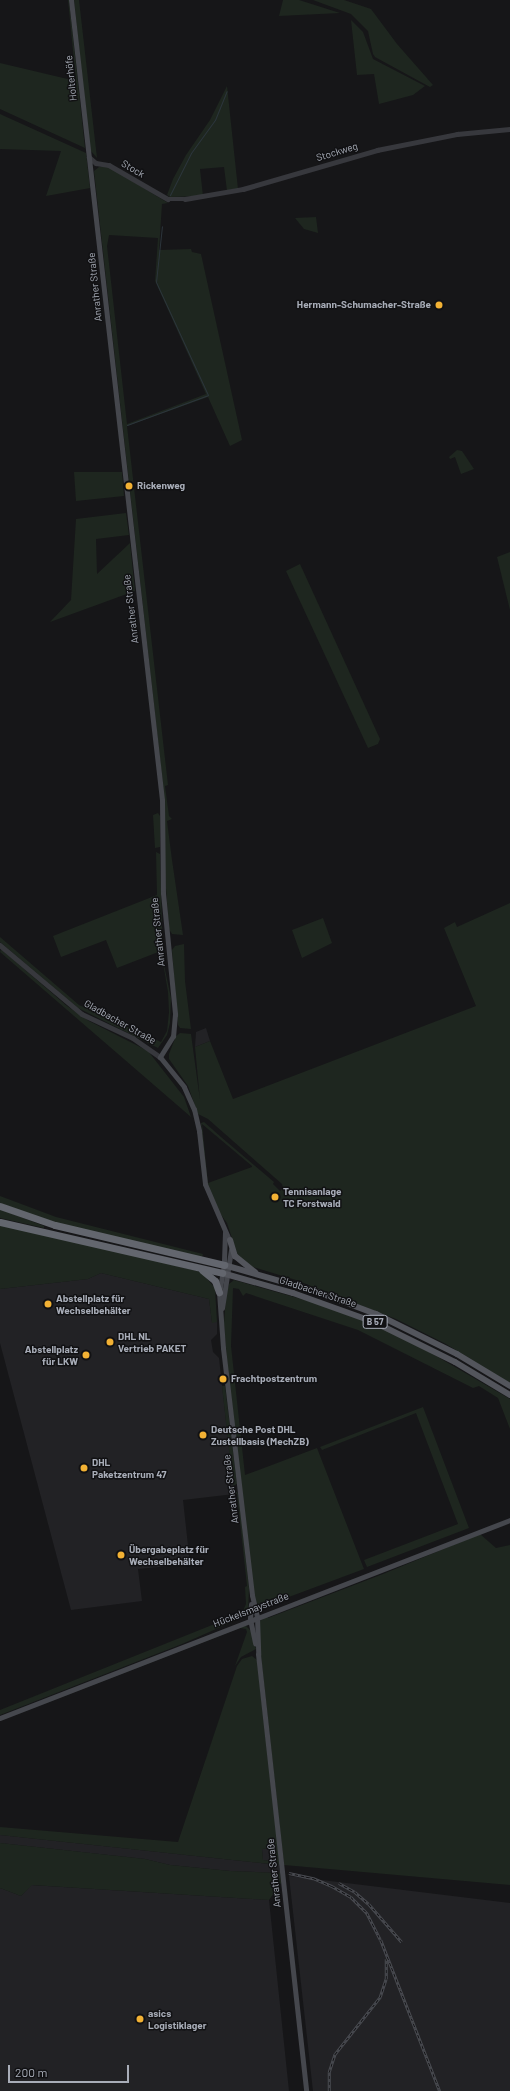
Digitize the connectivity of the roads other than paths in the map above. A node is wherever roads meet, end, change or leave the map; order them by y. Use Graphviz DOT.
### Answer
graph roads {
  1 [pos="71,0"];
  2 [pos="510,129"];
  3 [pos="89,156"];
  4 [pos="169,199"];
  5 [pos="0,945"];
  6 [pos="160,1057"];
  7 [pos="196,1115"];
  8 [pos="0,1206"];
  9 [pos="220,1218"];
  10 [pos="0,1222"];
  11 [pos="230,1240"];
  12 [pos="227,1266"];
  13 [pos="197,1267"];
  14 [pos="225,1274"];
  15 [pos="258,1274"];
  16 [pos="219,1292"];
  17 [pos="222,1308"];
  18 [pos="510,1386"];
  19 [pos="510,1395"];
  20 [pos="510,1520"];
  21 [pos="252,1596"];
  22 [pos="257,1617"];
  23 [pos="250,1619"];
  24 [pos="258,1654"];
  25 [pos="0,1718"];
  26 [pos="306,2091"];
  1 -- 3 [label="main road, Holterhöfe"];
  2 -- 4 [label="street, Stockweg"];
  3 -- 4 [label="street, Stock"];
  3 -- 6 [label="main road, Anrather Straße"];
  5 -- 6 [label="street, Gladbacher Straße"];
  6 -- 7 [label="main road, Gladbacher Straße"];
  7 -- 9 [label="main road, Anrather Straße"];
  8 -- 12 [label="highway"];
  9 -- 11 [label="main road, Anrather Straße"];
  9 -- 12 [label="main road, Anrather Straße"];
  10 -- 13 [label="highway"];
  11 -- 12 [label="main road, Anrather Straße"];
  11 -- 15 [label="main road"];
  12 -- 14 [label="main road, Anrather Straße"];
  12 -- 15 [label="main road, Gladbacher Straße / B 57"];
  13 -- 14 [label="highway"];
  13 -- 16 [label="highway"];
  14 -- 16 [label="main road, Anrather Straße"];
  14 -- 17 [label="main road, Anrather Straße"];
  14 -- 19 [label="main road, Gladbacher Straße / B 57"];
  15 -- 18 [label="main road, Gladbacher Straße / B 57"];
  16 -- 17 [label="main road, Anrather Straße"];
  17 -- 21 [label="main road, Anrather Straße"];
  20 -- 22 [label="main road, Hückelsmaystraße"];
  21 -- 22 [label="main road, Anrather Straße"];
  21 -- 23 [label="main road, Anrather Straße"];
  22 -- 23 [label="main road, Hückelsmaystraße"];
  22 -- 24 [label="main road, Anrather Straße"];
  23 -- 24 [label="main road, Anrather Straße"];
  23 -- 25 [label="main road, Hückelsmaystraße"];
  24 -- 26 [label="main road, Anrather Straße"];
}
